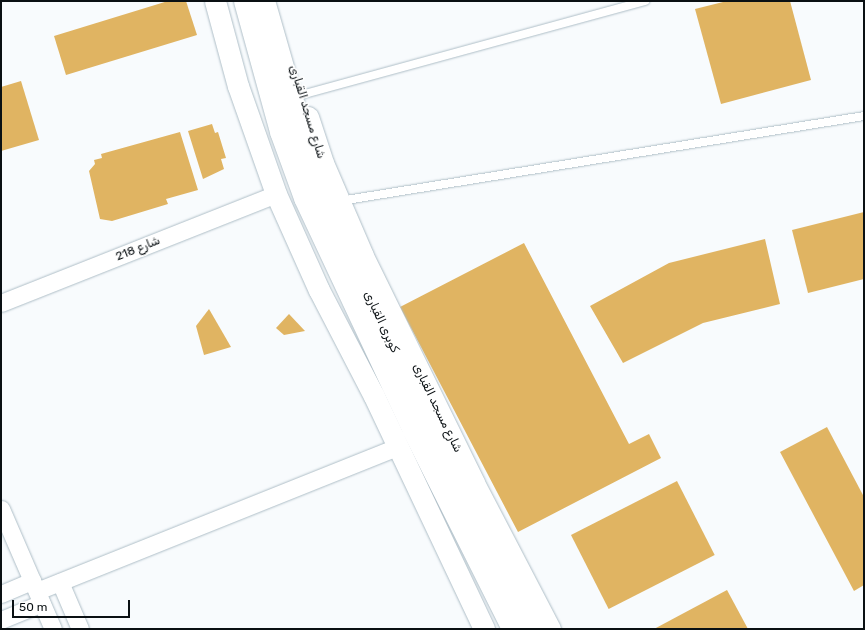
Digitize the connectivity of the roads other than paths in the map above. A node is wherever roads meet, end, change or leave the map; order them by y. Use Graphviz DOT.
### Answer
graph roads {
  1 [pos="215,1"];
  2 [pos="245,1"];
  3 [pos="264,1"];
  4 [pos="274,1"];
  5 [pos="645,1"];
  6 [pos="301,95"];
  7 [pos="864,116"];
  8 [pos="276,194"];
  9 [pos="338,201"];
  10 [pos="1,303"];
  11 [pos="398,447"];
  12 [pos="1,509"];
  13 [pos="5,529"];
  14 [pos="60,582"];
  15 [pos="37,592"];
  16 [pos="1,594"];
  17 [pos="1,620"];
  18 [pos="53,629"];
  19 [pos="80,629"];
  20 [pos="484,629"];
  21 [pos="513,629"];
  22 [pos="534,629"];
  23 [pos="550,629"];
  1 -- 8 [label="street"];
  2 -- 21 [label="main road, كوبرى القبارى"];
  3 -- 22 [label="main road, كوبرى القبارى"];
  4 -- 6 [label="street, شارع مسجد القبارى"];
  5 -- 6 [label="lane"];
  6 -- 9 [label="street, شارع مسجد القبارى"];
  7 -- 9 [label="lane"];
  8 -- 10 [label="street, شارع 218"];
  8 -- 11 [label="street"];
  9 -- 23 [label="street, شارع مسجد القبارى"];
  11 -- 14 [label="street"];
  11 -- 20 [label="street"];
  12 -- 13 [label="street"];
  13 -- 15 [label="street"];
  14 -- 15 [label="street"];
  14 -- 19 [label="street"];
  15 -- 16 [label="street"];
  15 -- 17 [label="street"];
  15 -- 18 [label="street"];
}
